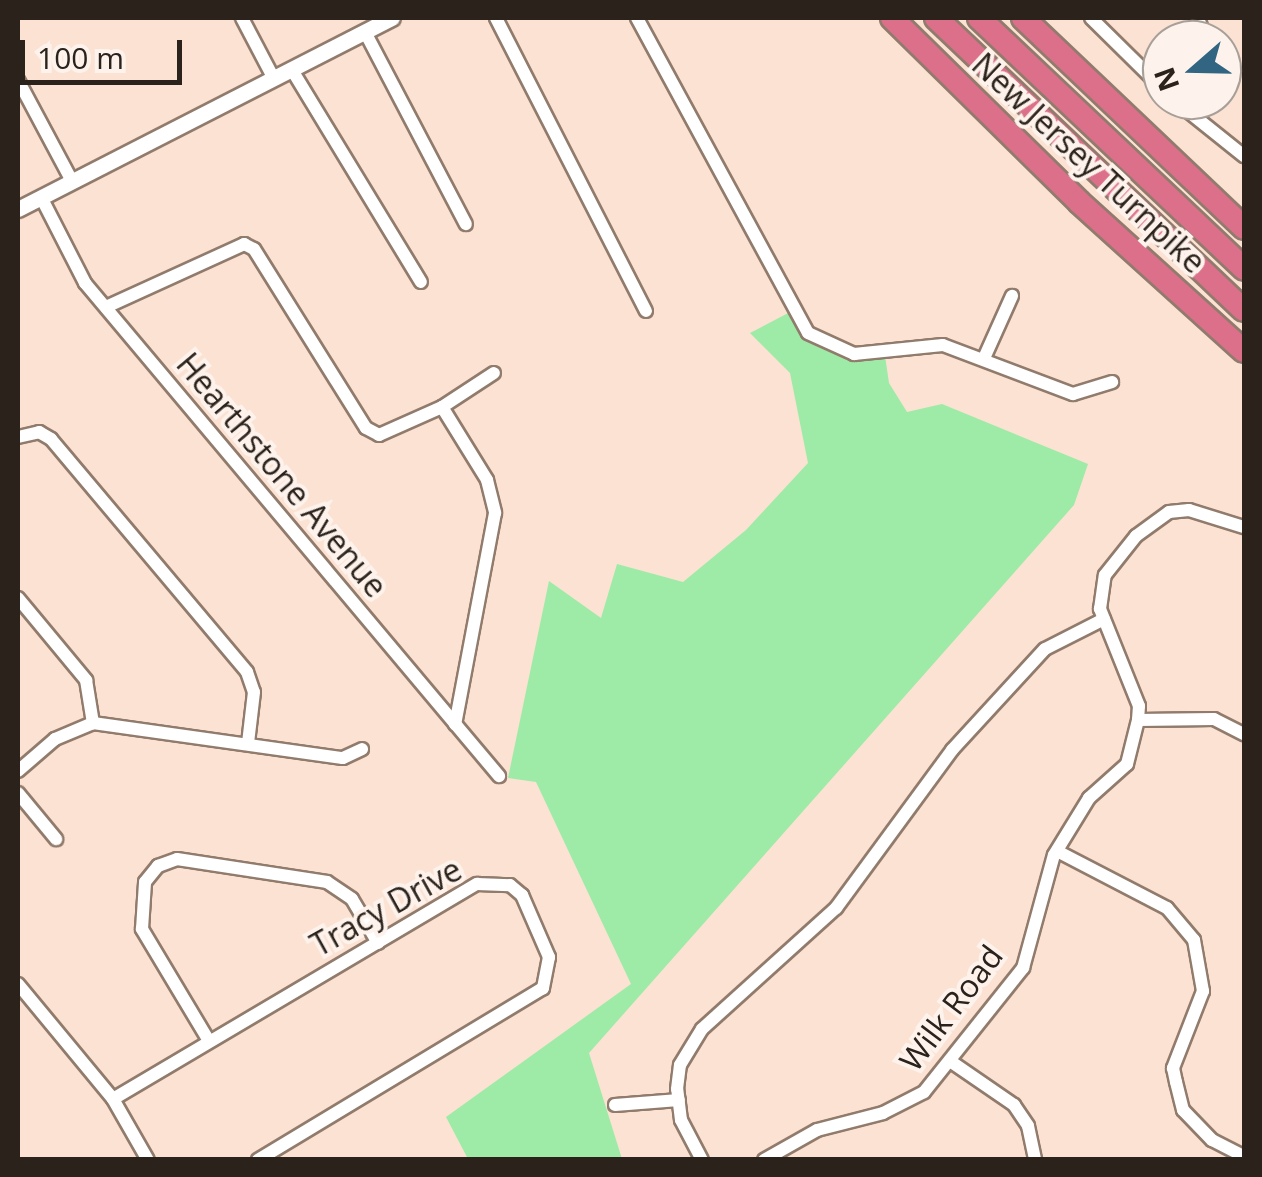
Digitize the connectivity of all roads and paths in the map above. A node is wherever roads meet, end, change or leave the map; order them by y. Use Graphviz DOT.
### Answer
graph roads {
  1 [pos="242,18"];
  2 [pos="392,18"];
  3 [pos="496,18"];
  4 [pos="637,18"];
  5 [pos="892,18"];
  6 [pos="936,18"];
  7 [pos="979,18"];
  8 [pos="1024,18"];
  9 [pos="1091,18"];
  10 [pos="365,32"];
  11 [pos="1142,68"];
  12 [pos="292,70"];
  13 [pos="18,80"];
  14 [pos="274,80"];
  15 [pos="1199,120"];
  16 [pos="1244,156"];
  17 [pos="72,181"];
  18 [pos="41,197"];
  19 [pos="18,209"];
  20 [pos="466,224"];
  21 [pos="1244,228"];
  22 [pos="1244,269"];
  23 [pos="420,282"];
  24 [pos="1012,296"];
  25 [pos="106,307"];
  26 [pos="1244,310"];
  27 [pos="646,312"];
  28 [pos="1244,351"];
  29 [pos="985,356"];
  30 [pos="494,373"];
  31 [pos="1112,382"];
  32 [pos="442,407"];
  33 [pos="18,437"];
  34 [pos="1244,527"];
  35 [pos="18,598"];
  36 [pos="1104,619"];
  37 [pos="1138,720"];
  38 [pos="93,723"];
  39 [pos="455,724"];
  40 [pos="1244,734"];
  41 [pos="248,743"];
  42 [pos="362,749"];
  43 [pos="18,771"];
  44 [pos="498,776"];
  45 [pos="18,793"];
  46 [pos="56,839"];
  47 [pos="1057,851"];
  48 [pos="378,943"];
  49 [pos="18,984"];
  50 [pos="209,1041"];
  51 [pos="950,1061"];
  52 [pos="112,1098"];
  53 [pos="679,1100"];
  54 [pos="615,1105"];
  55 [pos="1244,1156"];
  56 [pos="148,1160"];
  57 [pos="258,1160"];
  58 [pos="702,1160"];
  59 [pos="764,1160"];
  60 [pos="1035,1160"];
  1 -- 14 [label="street"];
  2 -- 10 [label="street"];
  3 -- 27 [label="street"];
  4 -- 29 [label="street"];
  5 -- 28 [label="highway, New Jersey Turnpike"];
  6 -- 26 [label="highway, New Jersey Turnpike"];
  7 -- 22 [label="highway, New Jersey Turnpike"];
  8 -- 21 [label="highway, New Jersey Turnpike"];
  9 -- 11 [label="street"];
  10 -- 12 [label="street"];
  10 -- 20 [label="street"];
  12 -- 14 [label="street"];
  12 -- 23 [label="street"];
  13 -- 17 [label="street"];
  14 -- 17 [label="street"];
  15 -- 16 [label="street"];
  17 -- 18 [label="street"];
  18 -- 19 [label="street"];
  18 -- 25 [label="street, Hearthstone Avenue"];
  24 -- 29 [label="street"];
  25 -- 32 [label="street"];
  25 -- 39 [label="street, Hearthstone Avenue"];
  29 -- 31 [label="street"];
  30 -- 32 [label="street"];
  32 -- 39 [label="street"];
  33 -- 41 [label="street"];
  34 -- 36 [label="street"];
  35 -- 38 [label="street"];
  36 -- 37 [label="street"];
  36 -- 53 [label="street"];
  37 -- 40 [label="street"];
  37 -- 47 [label="street, Wilk Road"];
  38 -- 41 [label="street"];
  38 -- 43 [label="street"];
  39 -- 44 [label="street, Hearthstone Avenue"];
  41 -- 42 [label="street"];
  45 -- 46 [label="street"];
  47 -- 51 [label="street, Wilk Road"];
  47 -- 55 [label="street"];
  48 -- 50 [label="street, Tracy Drive"];
  48 -- 50 [label="street"];
  48 -- 57 [label="street, Tracy Drive"];
  49 -- 52 [label="street"];
  50 -- 52 [label="street, Tracy Drive"];
  51 -- 59 [label="street, Wilk Road"];
  51 -- 60 [label="street"];
  52 -- 56 [label="street"];
  53 -- 54 [label="street"];
  53 -- 58 [label="street"];
}
